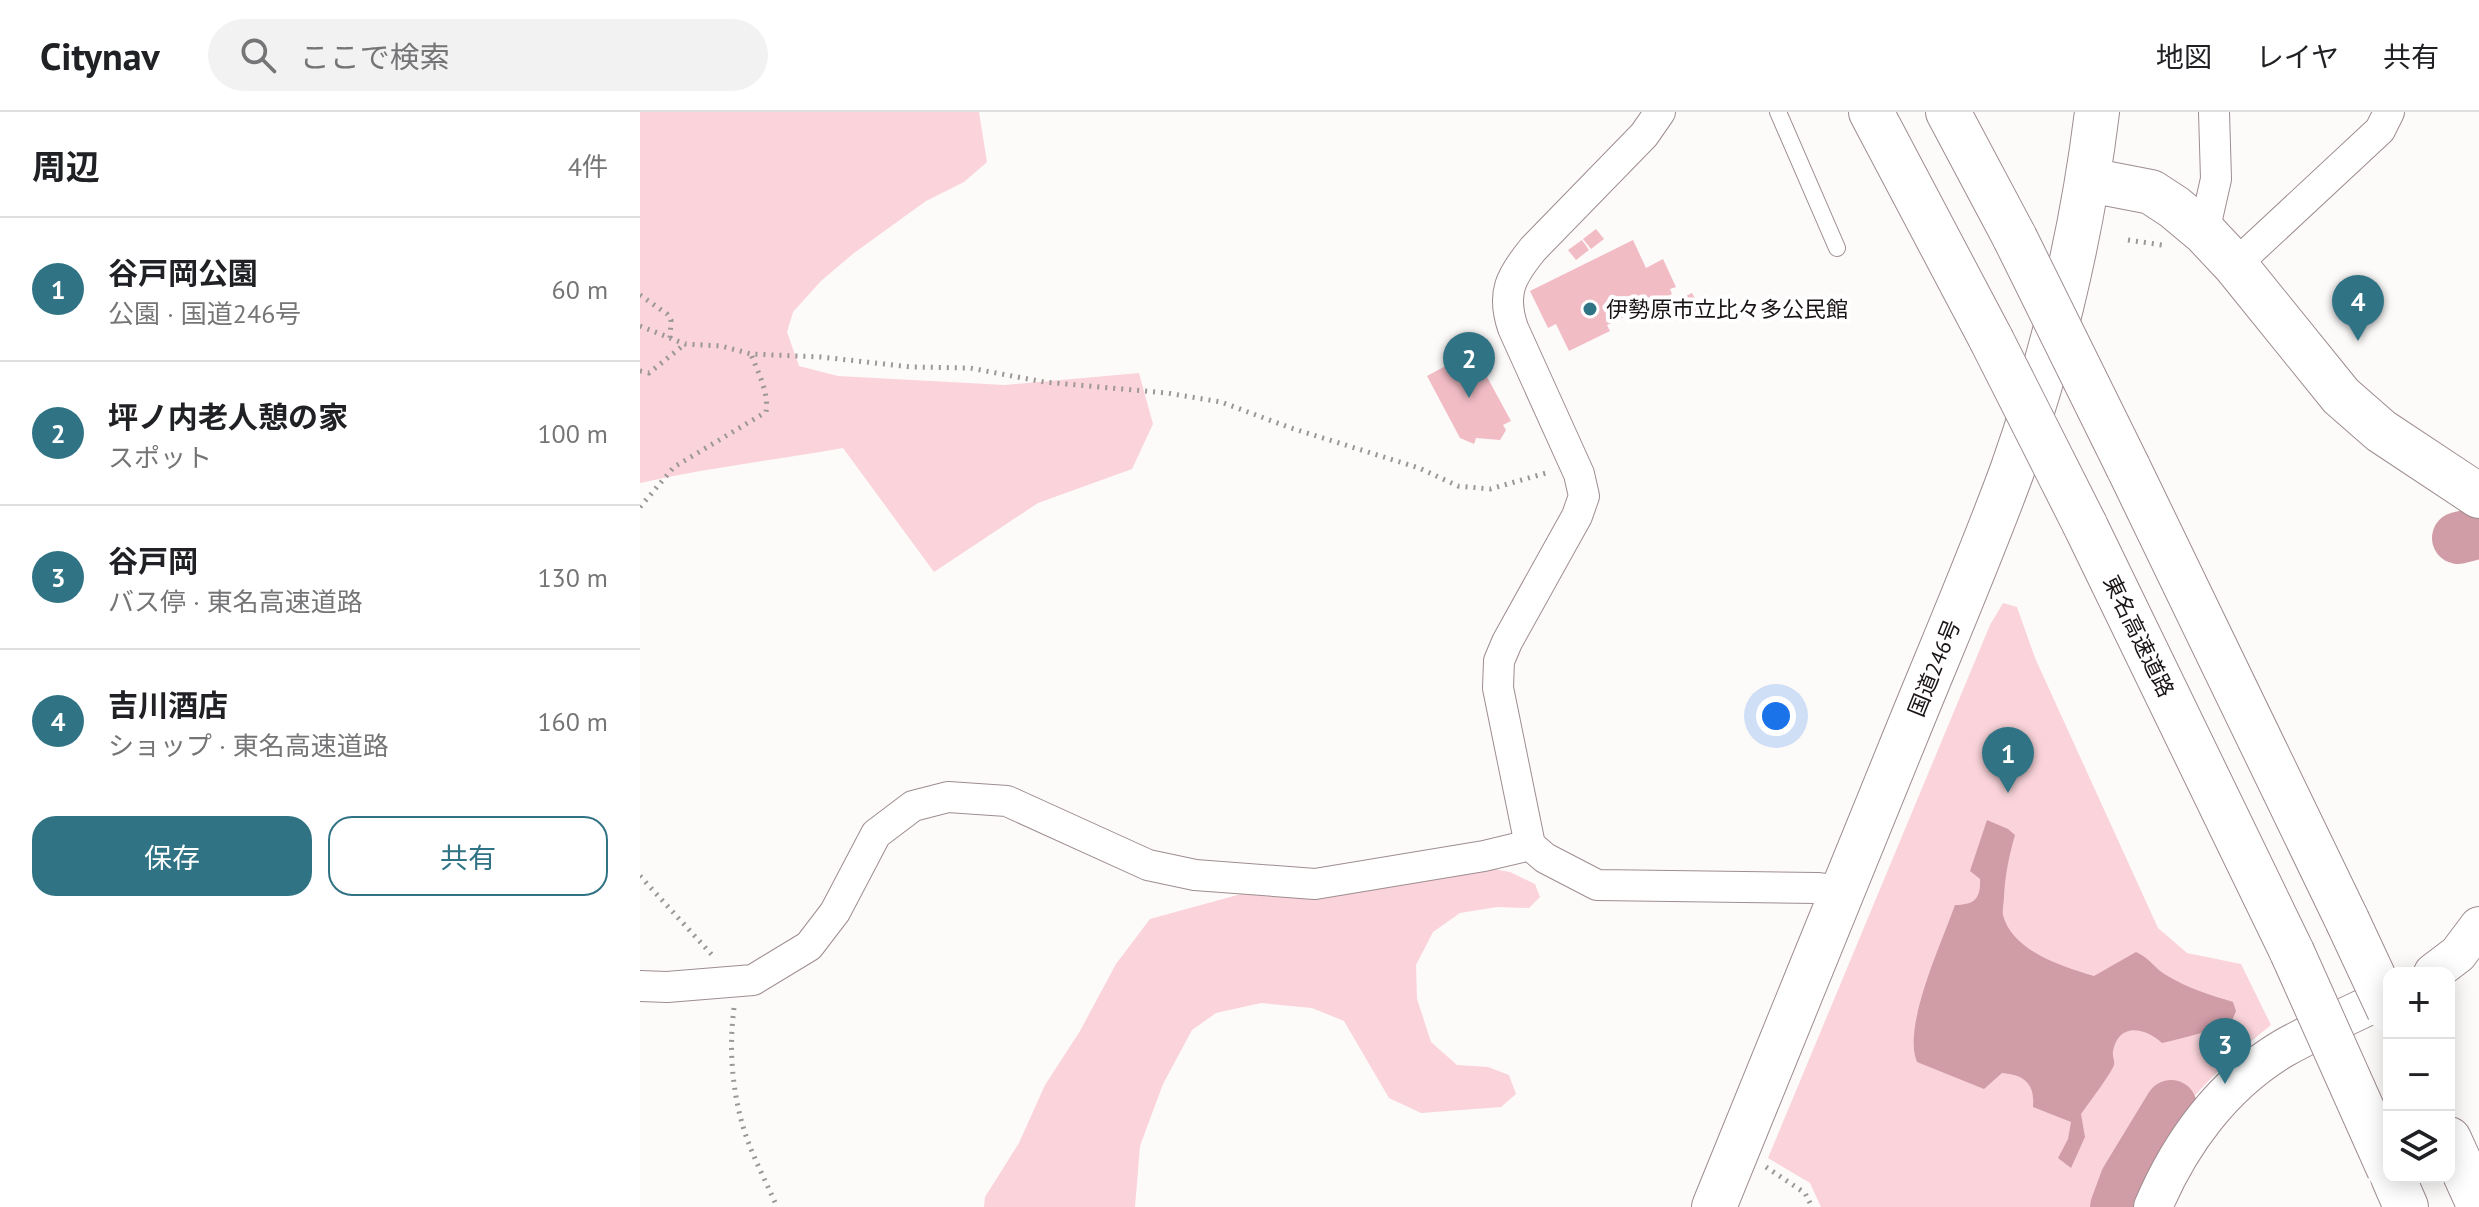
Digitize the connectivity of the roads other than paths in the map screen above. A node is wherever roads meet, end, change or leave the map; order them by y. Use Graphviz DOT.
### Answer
graph roads {
  1 [pos="1660,112"];
  2 [pos="1778,112"];
  3 [pos="1871,112"];
  4 [pos="1948,112"];
  5 [pos="2097,112"];
  6 [pos="2214,112"];
  7 [pos="2389,112"];
  8 [pos="2089,180"];
  9 [pos="2204,232"];
  10 [pos="1837,248"];
  11 [pos="2235,265"];
  12 [pos="2479,496"];
  13 [pos="1530,845"];
  14 [pos="1843,891"];
  15 [pos="2479,926"];
  16 [pos="2441,967"];
  17 [pos="640,986"];
  18 [pos="2383,997"];
  19 [pos="2383,999"];
  20 [pos="2397,1188"];
  21 [pos="1714,1207"];
  22 [pos="2153,1207"];
  1 -- 13 [label="street"];
  2 -- 10 [label="lane"];
  3 -- 20 [label="main road, 東名高速道路, bridge"];
  4 -- 18 [label="main road, bridge"];
  5 -- 8 [label="main road, 国道246号"];
  6 -- 9 [label="street"];
  7 -- 11 [label="street"];
  8 -- 9 [label="main road"];
  8 -- 14 [label="main road, 国道246号"];
  9 -- 11 [label="main road"];
  11 -- 12 [label="main road"];
  13 -- 14 [label="street"];
  13 -- 17 [label="street"];
  14 -- 21 [label="main road, 国道246号"];
  15 -- 16 [label="street"];
  19 -- 22 [label="street"];
}
